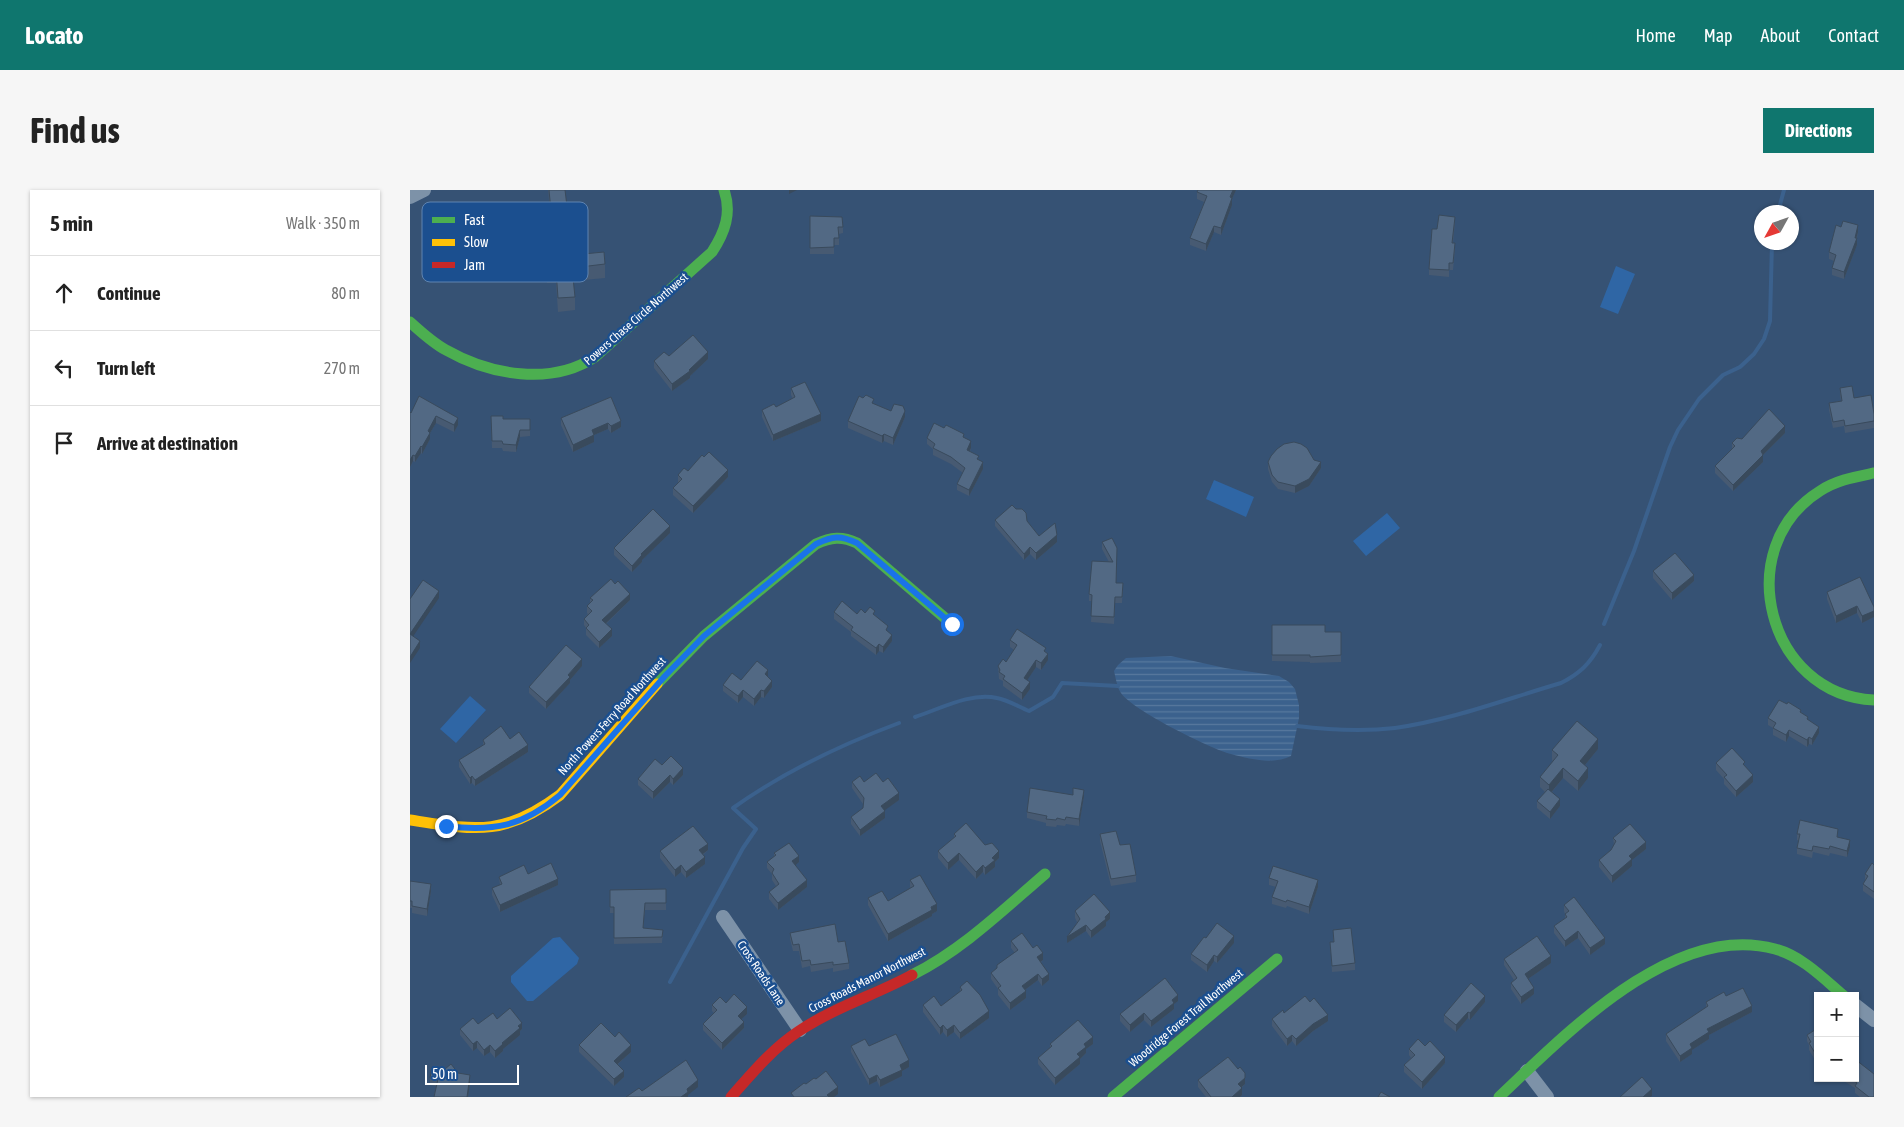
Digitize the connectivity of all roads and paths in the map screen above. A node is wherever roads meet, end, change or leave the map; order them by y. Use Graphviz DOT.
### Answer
graph roads {
  1 [pos="424,190"];
  2 [pos="724,190"];
  3 [pos="410,197"];
  4 [pos="410,322"];
  5 [pos="1874,473"];
  6 [pos="952,624"];
  7 [pos="1874,700"];
  8 [pos="410,820"];
  9 [pos="1045,874"];
  10 [pos="723,916"];
  11 [pos="1277,959"];
  12 [pos="1839,992"];
  13 [pos="1859,1008"];
  14 [pos="1874,1020"];
  15 [pos="800,1030"];
  16 [pos="1526,1072"];
  17 [pos="731,1097"];
  18 [pos="1113,1097"];
  19 [pos="1499,1097"];
  20 [pos="1547,1097"];
  1 -- 3 [label="street"];
  2 -- 4 [label="street, Powers Chase Circle Northwest"];
  5 -- 7 [label="street"];
  6 -- 8 [label="street, North Powers Ferry Road Northwest"];
  9 -- 15 [label="street, Cross Roads Manor Northwest"];
  10 -- 15 [label="street, Cross Roads Lane"];
  11 -- 18 [label="street, Woodridge Forest Trail Northwest"];
  12 -- 16 [label="street"];
  13 -- 14 [label="street"];
  15 -- 17 [label="street, Cross Roads Manor Northwest"];
  16 -- 19 [label="street"];
  16 -- 20 [label="street"];
}
